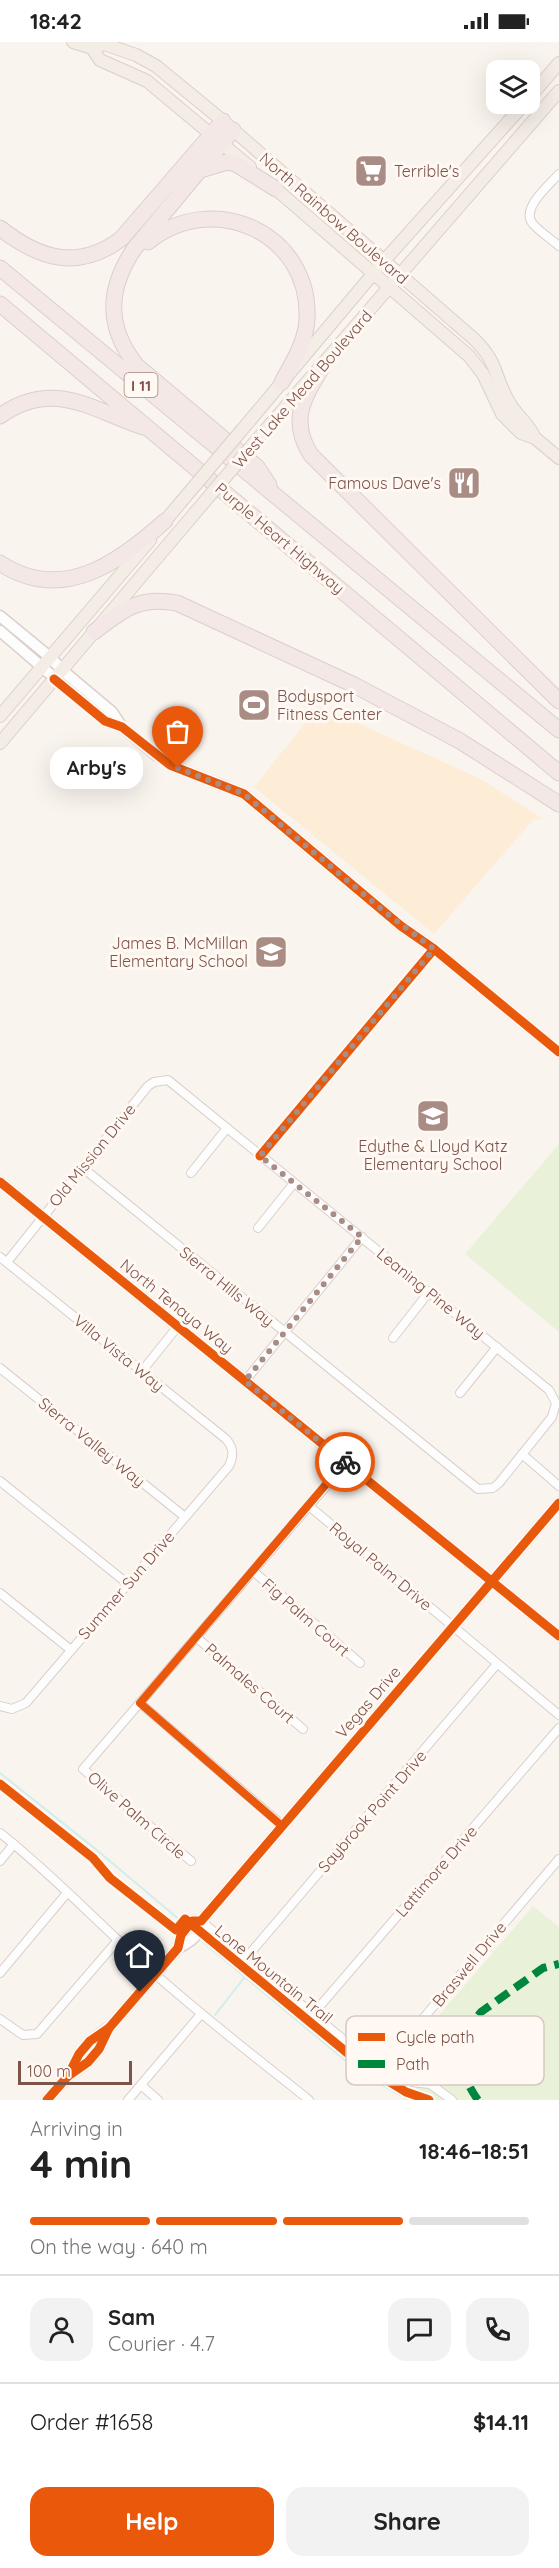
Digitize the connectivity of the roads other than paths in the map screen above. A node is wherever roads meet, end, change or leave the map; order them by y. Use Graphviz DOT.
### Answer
graph roads {
  1 [pos="73,42"];
  2 [pos="92,48"];
  3 [pos="559,63"];
  4 [pos="559,81"];
  5 [pos="540,85"];
  6 [pos="559,91"];
  7 [pos="520,114"];
  8 [pos="519,118"];
  9 [pos="228,125"];
  10 [pos="216,139"];
  11 [pos="200,170"];
  12 [pos="559,174"];
  13 [pos="276,189"];
  14 [pos="466,199"];
  15 [pos="0,228"];
  16 [pos="559,246"];
  17 [pos="383,262"];
  18 [pos="0,268"];
  19 [pos="373,274"];
  20 [pos="399,275"];
  21 [pos="388,288"];
  22 [pos="0,304"];
  23 [pos="132,358"];
  24 [pos="324,364"];
  25 [pos="282,382"];
  26 [pos="0,416"];
  27 [pos="152,430"];
  28 [pos="535,438"];
  29 [pos="559,458"];
  30 [pos="281,502"];
  31 [pos="165,521"];
  32 [pos="0,563"];
  33 [pos="0,616"];
  34 [pos="0,631"];
  35 [pos="94,632"];
  36 [pos="47,662"];
  37 [pos="58,675"];
  38 [pos="559,701"];
  39 [pos="0,716"];
  40 [pos="559,730"];
  41 [pos="0,743"];
  42 [pos="559,773"];
  43 [pos="559,804"];
  44 [pos="434,949"];
  45 [pos="559,1052"];
  46 [pos="159,1080"];
  47 [pos="226,1128"];
  48 [pos="260,1156"];
  49 [pos="83,1168"];
  50 [pos="191,1173"];
  51 [pos="0,1182"];
  52 [pos="294,1183"];
  53 [pos="42,1217"];
  54 [pos="258,1228"];
  55 [pos="362,1237"];
  56 [pos="3,1259"];
  57 [pos="429,1292"];
  58 [pos="178,1326"];
  59 [pos="285,1333"];
  60 [pos="393,1338"];
  61 [pos="497,1347"];
  62 [pos="0,1368"];
  63 [pos="142,1371"];
  64 [pos="245,1381"];
  65 [pos="460,1393"];
  66 [pos="233,1453"];
  67 [pos="522,1454"];
  68 [pos="346,1462"];
  69 [pos="0,1480"];
  70 [pos="559,1486"];
  71 [pos="559,1503"];
  72 [pos="309,1506"];
  73 [pos="185,1517"];
  74 [pos="253,1571"];
  75 [pos="492,1581"];
  76 [pos="128,1584"];
  77 [pos="0,1593"];
  78 [pos="452,1627"];
  79 [pos="559,1636"];
  80 [pos="196,1637"];
  81 [pos="71,1650"];
  82 [pos="360,1663"];
  83 [pos="497,1664"];
  84 [pos="140,1703"];
  85 [pos="0,1706"];
  86 [pos="559,1715"];
  87 [pos="559,1728"];
  88 [pos="303,1729"];
  89 [pos="282,1826"];
  90 [pos="0,1833"];
  91 [pos="14,1844"];
  92 [pos="559,1858"];
  93 [pos="0,1861"];
  94 [pos="191,1861"];
  95 [pos="67,1893"];
  96 [pos="201,1921"];
  97 [pos="118,1941"];
  98 [pos="246,1958"];
  99 [pos="0,1973"];
  100 [pos="155,1974"];
  101 [pos="201,2014"];
  102 [pos="313,2014"];
  103 [pos="425,2016"];
  104 [pos="0,2019"];
  105 [pos="346,2041"];
  106 [pos="141,2085"];
  107 [pos="431,2085"];
  108 [pos="47,2100"];
  109 [pos="128,2100"];
  110 [pos="158,2100"];
  111 [pos="309,2100"];
  112 [pos="452,2100"];
  1 -- 2 [label="main road, North Rainbow Boulevard"];
  2 -- 9 [label="main road, North Rainbow Boulevard"];
  2 -- 10 [label="main road, North Rainbow Boulevard"];
  3 -- 5 [label="main road"];
  4 -- 8 [label="main road"];
  6 -- 14 [label="main road, West Lake Mead Boulevard"];
  7 -- 8 [label="main road, West Lake Mead Boulevard"];
  8 -- 14 [label="main road"];
  8 -- 17 [label="main road, West Lake Mead Boulevard"];
  9 -- 10 [label="highway"];
  9 -- 17 [label="main road, North Rainbow Boulevard"];
  10 -- 11 [label="highway"];
  10 -- 13 [label="main road, North Rainbow Boulevard"];
  10 -- 15 [label="highway"];
  11 -- 13 [label="highway"];
  11 -- 23 [label="highway"];
  12 -- 16 [label="street"];
  13 -- 19 [label="main road, North Rainbow Boulevard"];
  14 -- 20 [label="main road, West Lake Mead Boulevard"];
  17 -- 19 [label="main road, West Lake Mead Boulevard"];
  17 -- 20 [label="main road, North Rainbow Boulevard"];
  18 -- 30 [label="highway, Purple Heart Highway / I 11"];
  19 -- 21 [label="main road, North Rainbow Boulevard"];
  19 -- 25 [label="main road, West Lake Mead Boulevard"];
  20 -- 21 [label="main road, West Lake Mead Boulevard"];
  20 -- 28 [label="main road, North Rainbow Boulevard"];
  21 -- 24 [label="main road, West Lake Mead Boulevard"];
  21 -- 28 [label="main road, North Rainbow Boulevard"];
  22 -- 27 [label="highway, Purple Heart Highway / I 11"];
  23 -- 25 [label="highway"];
  23 -- 30 [label="highway"];
  24 -- 35 [label="main road, West Lake Mead Boulevard, bridge"];
  24 -- 38 [label="highway"];
  25 -- 31 [label="main road, West Lake Mead Boulevard, bridge"];
  26 -- 27 [label="highway"];
  27 -- 42 [label="highway, Purple Heart Highway / I 11"];
  28 -- 29 [label="main road, North Rainbow Boulevard"];
  30 -- 40 [label="highway, Purple Heart Highway / I 11"];
  31 -- 32 [label="highway"];
  31 -- 36 [label="main road, West Lake Mead Boulevard"];
  33 -- 36 [label="main road"];
  34 -- 36 [label="main road"];
  35 -- 37 [label="main road, West Lake Mead Boulevard"];
  35 -- 43 [label="highway"];
  36 -- 37 [label="main road"];
  36 -- 39 [label="main road, West Lake Mead Boulevard"];
  37 -- 41 [label="main road, West Lake Mead Boulevard"];
  37 -- 44 [label="main road"];
  44 -- 45 [label="main road"];
  44 -- 48 [label="street"];
  46 -- 47 [label="street, Leaning Pine Way"];
  46 -- 49 [label="street, Old Mission Drive"];
  47 -- 48 [label="street, Leaning Pine Way"];
  47 -- 50 [label="street"];
  48 -- 52 [label="street, Leaning Pine Way"];
  49 -- 53 [label="street, Old Mission Drive"];
  49 -- 59 [label="street, Sierra Hills Way"];
  51 -- 53 [label="main road, North Tenaya Way"];
  52 -- 54 [label="street"];
  52 -- 55 [label="street, Leaning Pine Way"];
  53 -- 56 [label="street, Old Mission Drive"];
  53 -- 58 [label="main road, North Tenaya Way"];
  55 -- 57 [label="street, Leaning Pine Way"];
  55 -- 59 [label="street"];
  56 -- 63 [label="street, Villa Vista Way"];
  57 -- 60 [label="street"];
  57 -- 61 [label="street, Leaning Pine Way"];
  58 -- 63 [label="street"];
  58 -- 64 [label="main road, North Tenaya Way"];
  59 -- 64 [label="street"];
  59 -- 67 [label="street, Sierra Hills Way"];
  61 -- 65 [label="street"];
  61 -- 67 [label="street, Leaning Pine Way"];
  62 -- 73 [label="street, Sierra Valley Way"];
  63 -- 66 [label="street, Villa Vista Way"];
  64 -- 68 [label="main road, North Tenaya Way"];
  66 -- 73 [label="street, Summer Sun Drive"];
  67 -- 70 [label="street"];
  68 -- 72 [label="street"];
  68 -- 75 [label="main road, North Tenaya Way"];
  69 -- 76 [label="street"];
  71 -- 75 [label="main road, Vegas Drive"];
  72 -- 74 [label="street"];
  72 -- 78 [label="street, Royal Palm Drive"];
  73 -- 76 [label="street, Summer Sun Drive"];
  74 -- 80 [label="street"];
  74 -- 82 [label="street, Fig Palm Court"];
  75 -- 78 [label="main road, Vegas Drive"];
  75 -- 79 [label="main road, North Tenaya Way"];
  76 -- 81 [label="street, Summer Sun Drive"];
  77 -- 81 [label="street"];
  78 -- 83 [label="street, Royal Palm Drive"];
  78 -- 89 [label="main road, Vegas Drive"];
  80 -- 84 [label="street"];
  80 -- 88 [label="street, Palmales Court"];
  81 -- 85 [label="street, Summer Sun Drive"];
  83 -- 86 [label="street, Royal Palm Drive"];
  83 -- 98 [label="street, Saybrook Point Drive"];
  84 -- 89 [label="street"];
  84 -- 94 [label="street, Olive Palm Circle"];
  87 -- 102 [label="street, Lattimore Drive"];
  89 -- 96 [label="main road, Vegas Drive"];
  90 -- 91 [label="street"];
  91 -- 93 [label="street"];
  91 -- 95 [label="street"];
  92 -- 103 [label="street, Braswell Drive"];
  95 -- 97 [label="street"];
  95 -- 99 [label="street"];
  96 -- 98 [label="street"];
  96 -- 100 [label="main road, Vegas Drive"];
  97 -- 100 [label="street"];
  97 -- 104 [label="street"];
  98 -- 102 [label="street"];
  100 -- 101 [label="street"];
  100 -- 108 [label="main road, Vegas Drive"];
  101 -- 106 [label="street"];
  101 -- 111 [label="street"];
  102 -- 105 [label="street"];
  106 -- 109 [label="street"];
  106 -- 110 [label="street"];
  107 -- 112 [label="street"];
}
